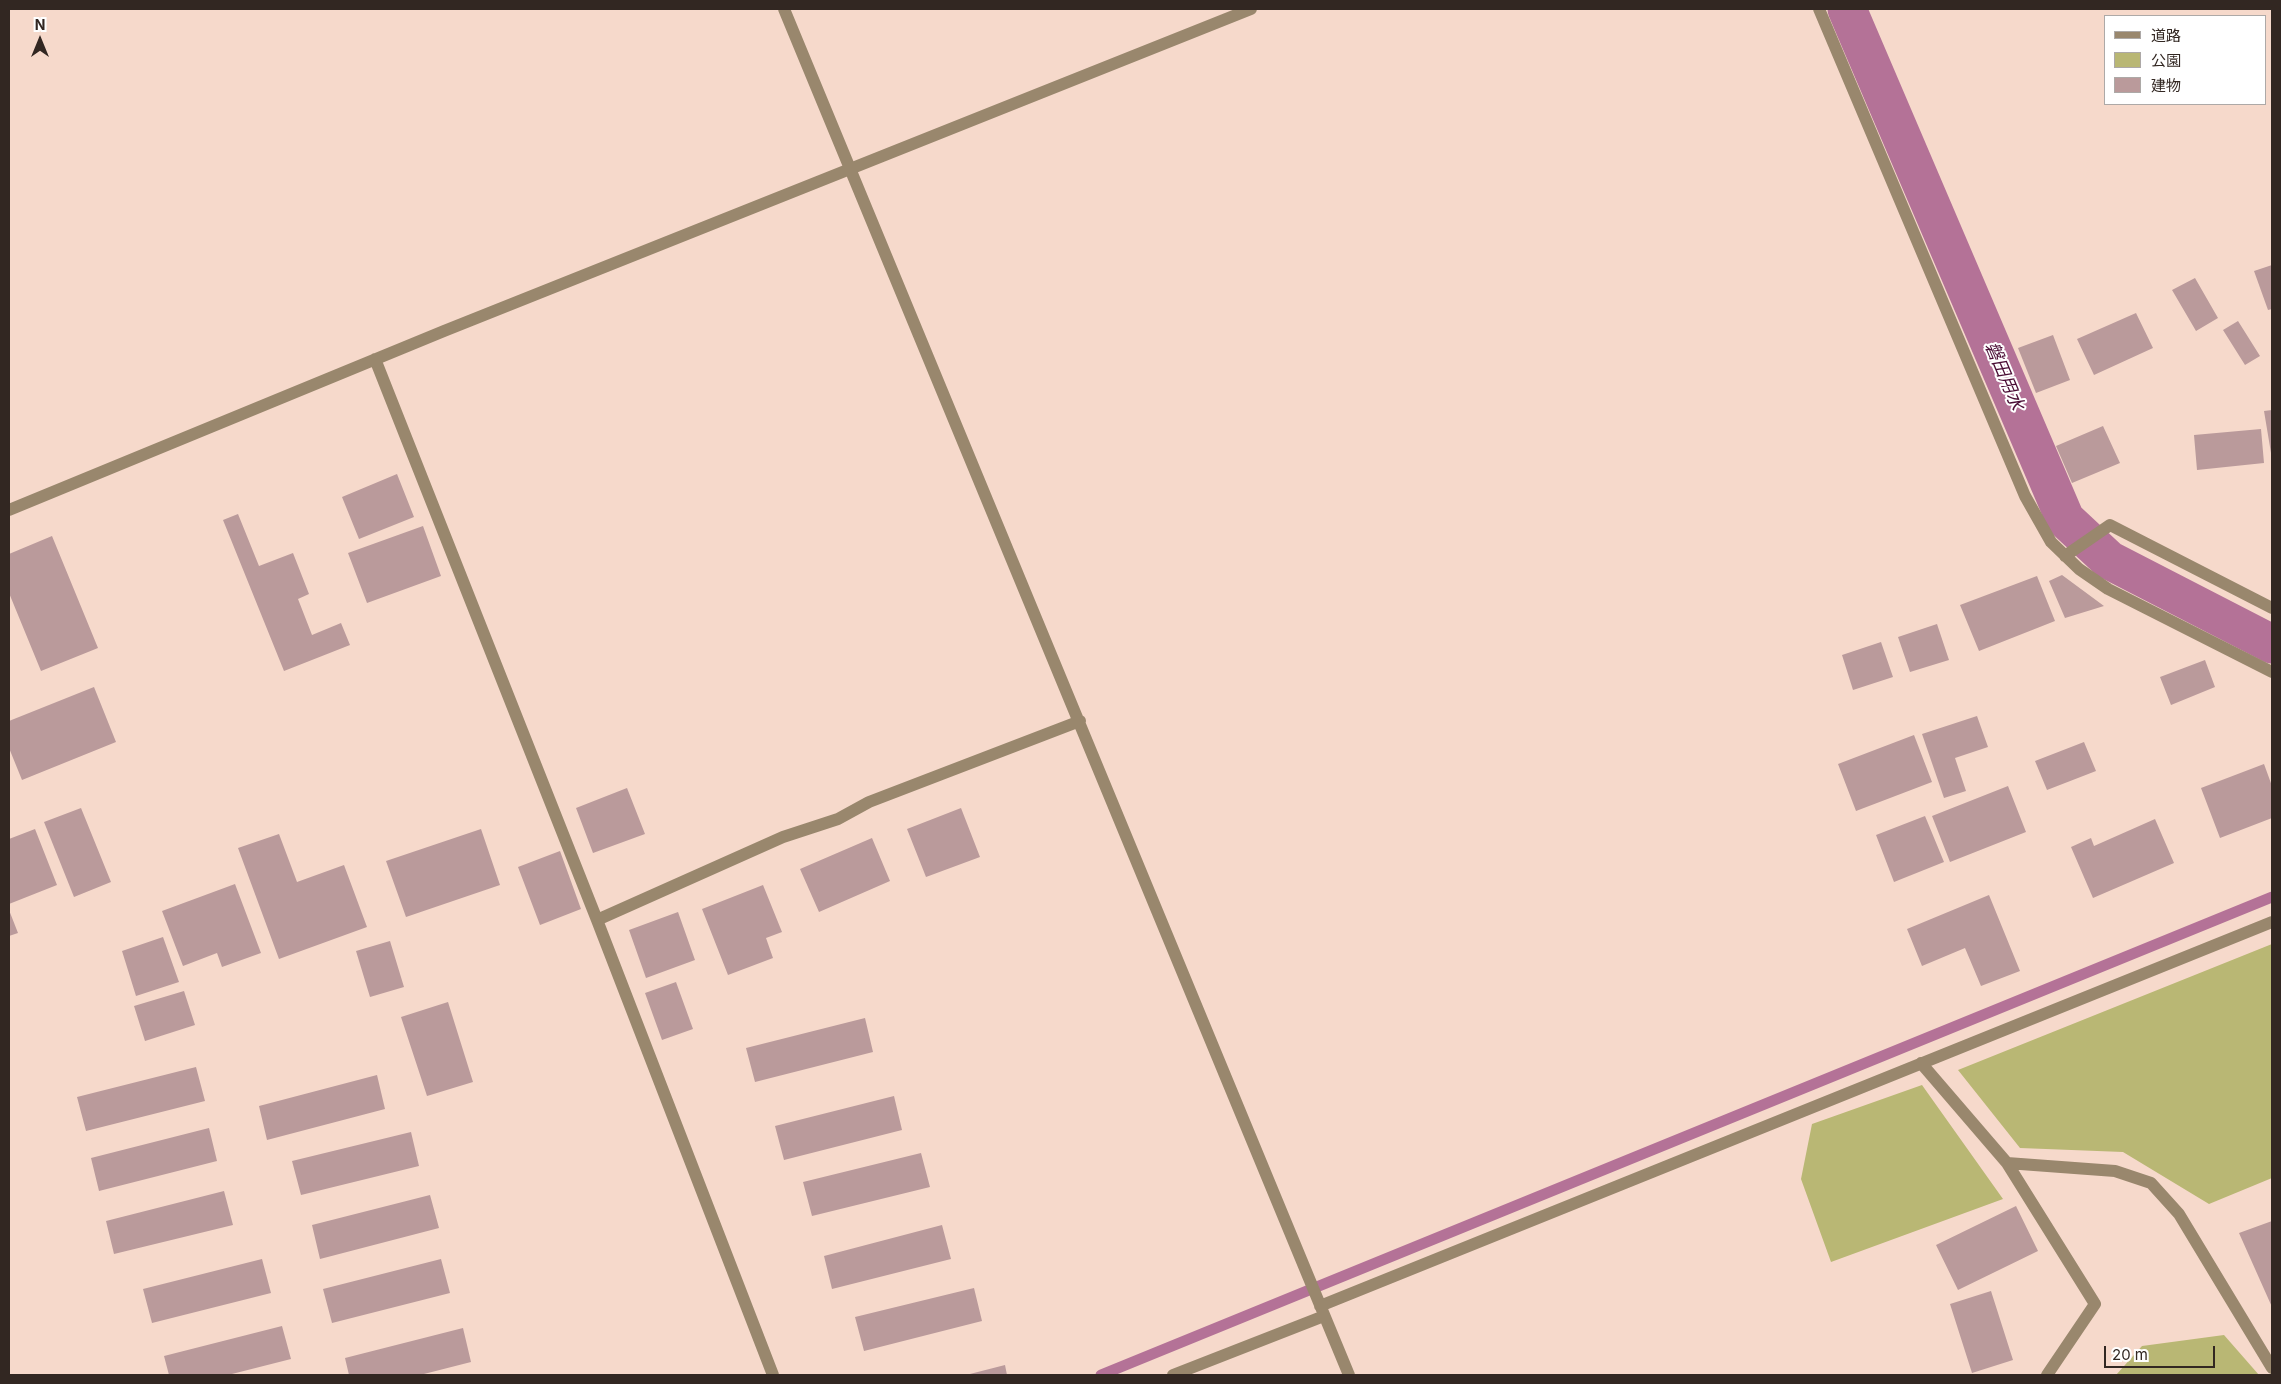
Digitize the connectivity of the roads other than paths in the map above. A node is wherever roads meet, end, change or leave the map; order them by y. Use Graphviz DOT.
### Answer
graph roads {
  1 [pos="784,9"];
  2 [pos="1251,9"];
  3 [pos="1819,9"];
  4 [pos="851,170"];
  5 [pos="375,359"];
  6 [pos="9,510"];
  7 [pos="2065,556"];
  8 [pos="2272,608"];
  9 [pos="2272,672"];
  10 [pos="1080,721"];
  11 [pos="597,920"];
  12 [pos="2272,922"];
  13 [pos="1921,1063"];
  14 [pos="2007,1163"];
  15 [pos="1322,1311"];
  16 [pos="2272,1368"];
  17 [pos="773,1375"];
  18 [pos="1173,1375"];
  19 [pos="1349,1375"];
  20 [pos="2047,1375"];
  1 -- 4 [label="street"];
  2 -- 4 [label="street"];
  3 -- 7 [label="street"];
  4 -- 5 [label="street"];
  4 -- 10 [label="street"];
  5 -- 6 [label="street"];
  5 -- 11 [label="street"];
  7 -- 8 [label="street"];
  7 -- 9 [label="street"];
  10 -- 11 [label="street"];
  10 -- 15 [label="street"];
  11 -- 17 [label="street"];
  12 -- 13 [label="street"];
  13 -- 14 [label="street"];
  13 -- 15 [label="street"];
  14 -- 16 [label="street"];
  14 -- 20 [label="street"];
  15 -- 18 [label="street"];
  15 -- 19 [label="street"];
}
